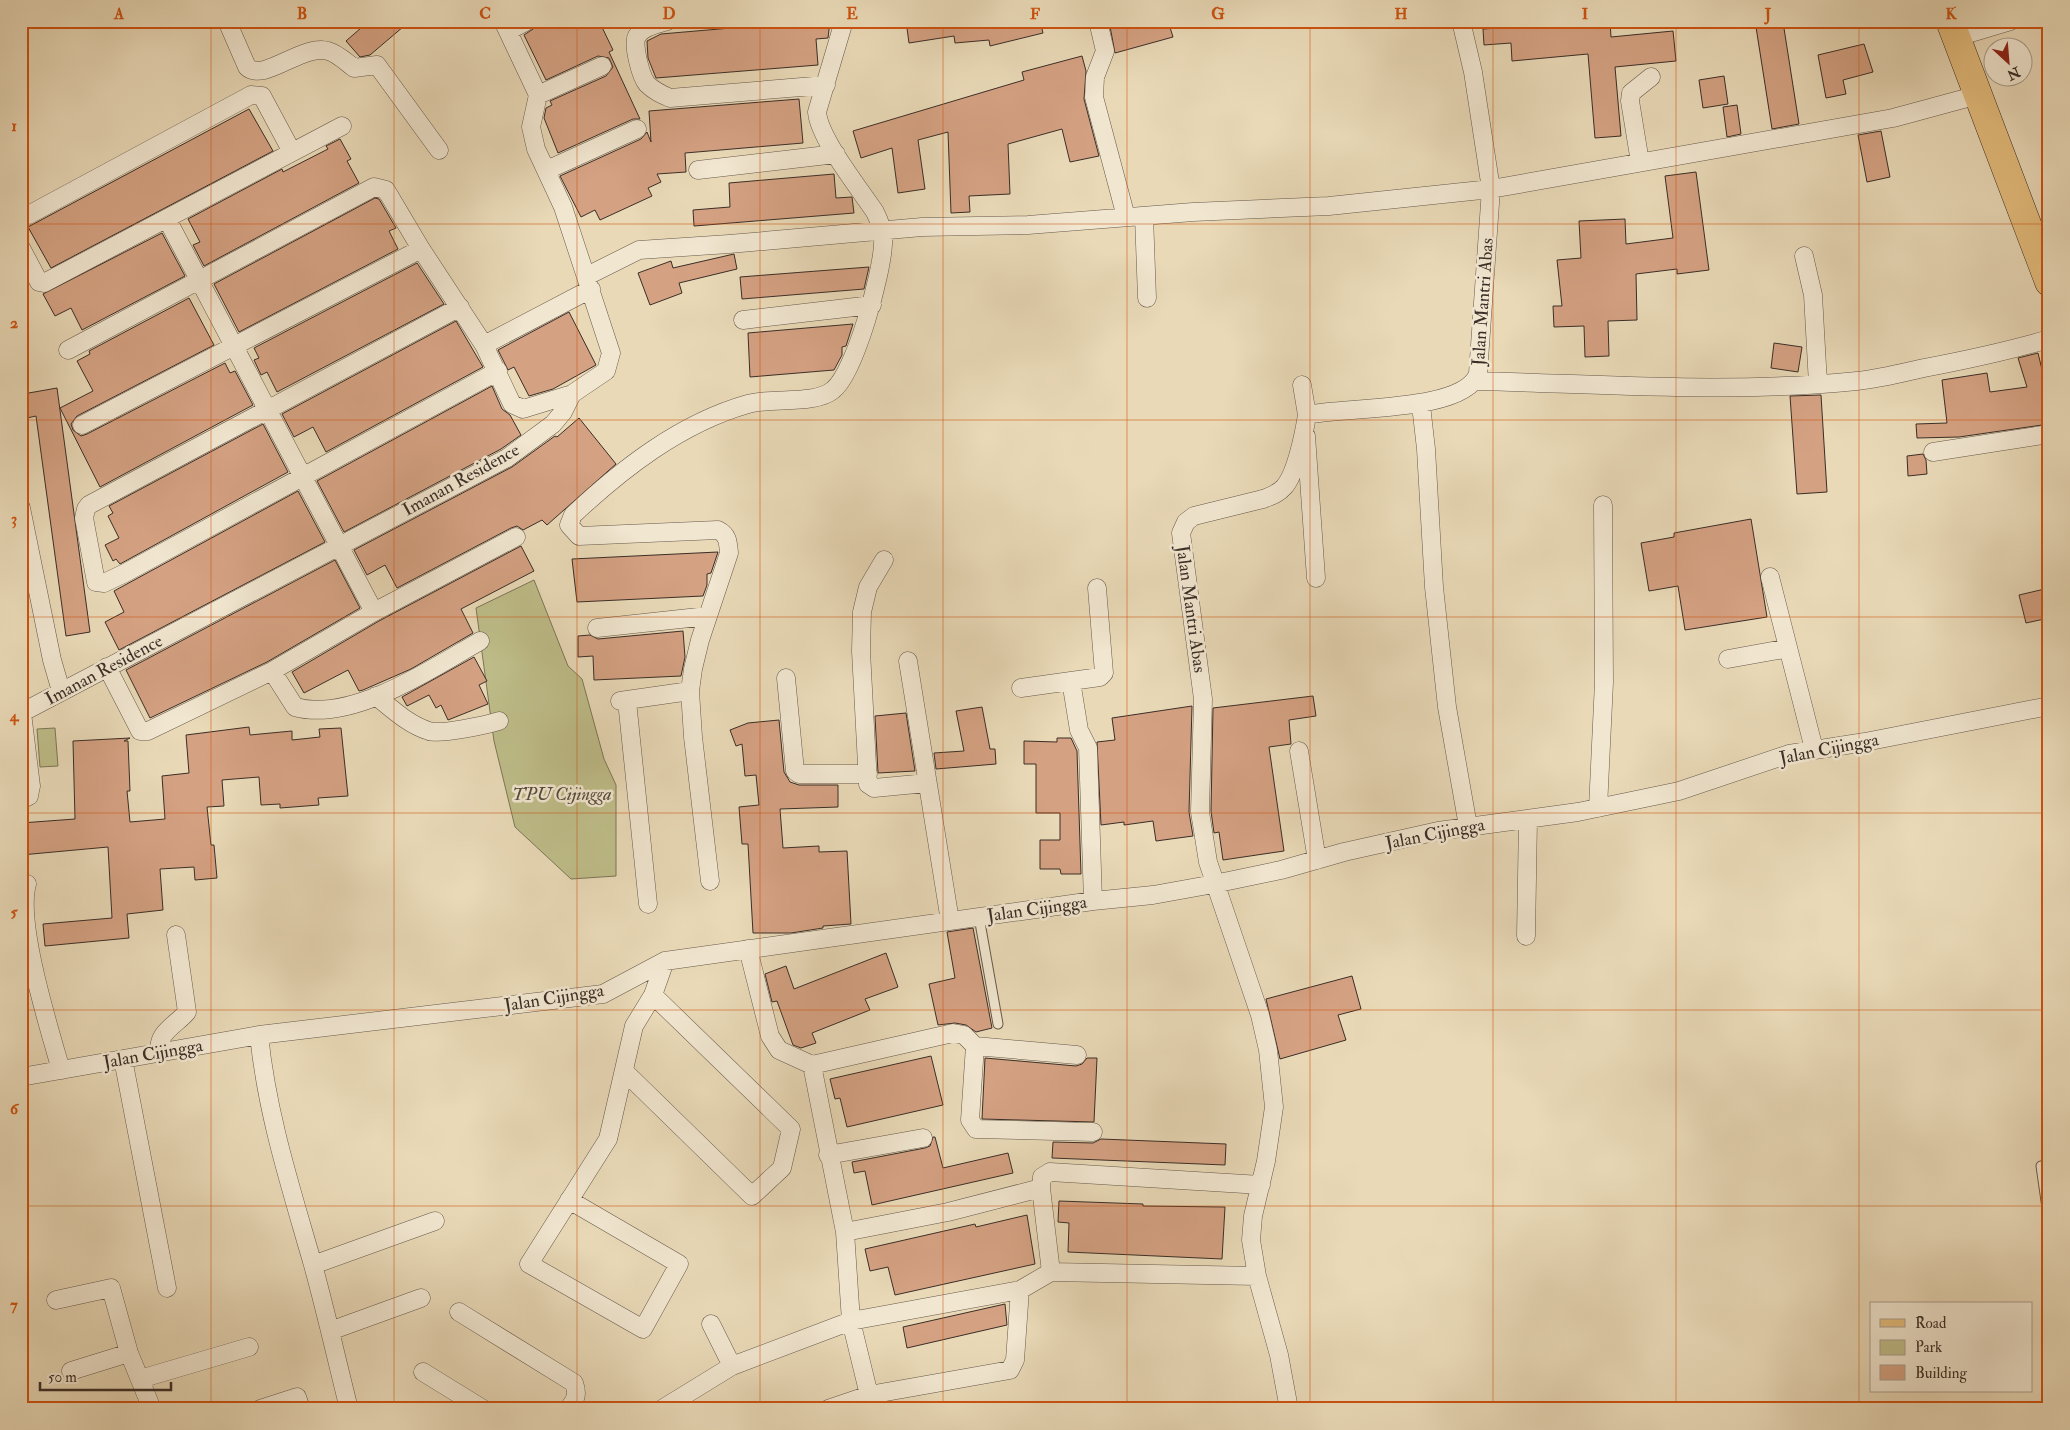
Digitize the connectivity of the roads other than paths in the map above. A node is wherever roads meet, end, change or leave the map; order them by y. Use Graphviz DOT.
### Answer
graph roads {
  1 [pos="227,21"];
  2 [pos="528,21"];
  3 [pos="668,21"];
  4 [pos="844,21"];
  5 [pos="1098,21"];
  6 [pos="1461,21"];
  7 [pos="2011,21"];
  8 [pos="506,26"];
  9 [pos="1956,26"];
  10 [pos="602,66"];
  11 [pos="1651,77"];
  12 [pos="826,85"];
  13 [pos="538,95"];
  14 [pos="1978,95"];
  15 [pos="342,126"];
  16 [pos="637,129"];
  17 [pos="438,150"];
  18 [pos="292,152"];
  19 [pos="836,154"];
  20 [pos="1640,162"];
  21 [pos="547,170"];
  22 [pos="698,170"];
  23 [pos="1492,189"];
  24 [pos="1144,216"];
  25 [pos="1126,218"];
  26 [pos="21,219"];
  27 [pos="167,219"];
  28 [pos="882,230"];
  29 [pos="21,248"];
  30 [pos="421,249"];
  31 [pos="1804,256"];
  32 [pos="2049,266"];
  33 [pos="199,280"];
  34 [pos="589,282"];
  35 [pos="2049,282"];
  36 [pos="1147,298"];
  37 [pos="872,305"];
  38 [pos="460,307"];
  39 [pos="743,320"];
  40 [pos="2049,339"];
  41 [pos="234,345"];
  42 [pos="484,345"];
  43 [pos="68,350"];
  44 [pos="498,371"];
  45 [pos="1476,381"];
  46 [pos="1818,384"];
  47 [pos="1302,385"];
  48 [pos="572,394"];
  49 [pos="1421,405"];
  50 [pos="268,410"];
  51 [pos="1306,423"];
  52 [pos="82,425"];
  53 [pos="2049,434"];
  54 [pos="1933,452"];
  55 [pos="303,478"];
  56 [pos="1603,505"];
  57 [pos="21,508"];
  58 [pos="516,537"];
  59 [pos="338,546"];
  60 [pos="884,560"];
  61 [pos="1770,577"];
  62 [pos="1316,578"];
  63 [pos="1097,588"];
  64 [pos="374,612"];
  65 [pos="708,616"];
  66 [pos="597,628"];
  67 [pos="480,641"];
  68 [pos="1787,650"];
  69 [pos="1728,659"];
  70 [pos="908,662"];
  71 [pos="107,667"];
  72 [pos="272,671"];
  73 [pos="786,678"];
  74 [pos="1071,681"];
  75 [pos="1020,688"];
  76 [pos="61,691"];
  77 [pos="690,692"];
  78 [pos="376,696"];
  79 [pos="2049,706"];
  80 [pos="22,713"];
  81 [pos="498,721"];
  82 [pos="1814,749"];
  83 [pos="1299,751"];
  84 [pos="868,774"];
  85 [pos="927,784"];
  86 [pos="21,800"];
  87 [pos="1598,808"];
  88 [pos="1528,818"];
  89 [pos="1468,826"];
  90 [pos="1317,860"];
  91 [pos="710,881"];
  92 [pos="27,884"];
  93 [pos="1214,884"];
  94 [pos="1093,901"];
  95 [pos="648,904"];
  96 [pos="979,917"];
  97 [pos="950,921"];
  98 [pos="176,935"];
  99 [pos="1526,936"];
  100 [pos="748,950"];
  101 [pos="665,961"];
  102 [pos="653,996"];
  103 [pos="998,1024"];
  104 [pos="259,1035"];
  105 [pos="975,1046"];
  106 [pos="160,1052"];
  107 [pos="1077,1055"];
  108 [pos="123,1059"];
  109 [pos="812,1065"];
  110 [pos="61,1070"];
  111 [pos="624,1071"];
  112 [pos="21,1077"];
  113 [pos="1093,1132"];
  114 [pos="923,1138"];
  115 [pos="828,1155"];
  116 [pos="2041,1166"];
  117 [pos="1261,1185"];
  118 [pos="1041,1188"];
  119 [pos="569,1200"];
  120 [pos="435,1221"];
  121 [pos="2049,1222"];
  122 [pos="845,1232"];
  123 [pos="313,1265"];
  124 [pos="1051,1272"];
  125 [pos="1257,1276"];
  126 [pos="167,1288"];
  127 [pos="1020,1290"];
  128 [pos="421,1298"];
  129 [pos="56,1300"];
  130 [pos="458,1312"];
  131 [pos="851,1320"];
  132 [pos="711,1324"];
  133 [pos="330,1331"];
  134 [pos="249,1348"];
  135 [pos="129,1353"];
  136 [pos="732,1366"];
  137 [pos="71,1370"];
  138 [pos="423,1372"];
  139 [pos="140,1379"];
  140 [pos="869,1395"];
  141 [pos="152,1409"];
  142 [pos="260,1409"];
  143 [pos="301,1409"];
  144 [pos="349,1409"];
  145 [pos="482,1409"];
  146 [pos="568,1409"];
  147 [pos="662,1409"];
  148 [pos="828,1409"];
  149 [pos="1289,1409"];
  1 -- 17 [label="street"];
  2 -- 8 [label="street"];
  3 -- 12 [label="street"];
  4 -- 12 [label="street"];
  5 -- 25 [label="street"];
  6 -- 23 [label="street, Jalan Mantri Abas"];
  7 -- 9 [label="street"];
  8 -- 13 [label="street"];
  9 -- 14 [label="main road"];
  9 -- 32 [label="main road"];
  10 -- 13 [label="street"];
  11 -- 20 [label="street"];
  12 -- 19 [label="street"];
  13 -- 21 [label="street, Imanan Residence"];
  14 -- 20 [label="street"];
  14 -- 35 [label="main road"];
  15 -- 18 [label="street"];
  16 -- 21 [label="street"];
  18 -- 26 [label="street"];
  18 -- 27 [label="street"];
  19 -- 22 [label="street"];
  19 -- 28 [label="street"];
  20 -- 23 [label="street"];
  21 -- 34 [label="street, Imanan Residence"];
  23 -- 24 [label="street"];
  23 -- 45 [label="street, Jalan Mantri Abas"];
  24 -- 25 [label="street"];
  24 -- 36 [label="street"];
  25 -- 28 [label="street"];
  27 -- 29 [label="street"];
  27 -- 33 [label="street"];
  28 -- 34 [label="street"];
  28 -- 37 [label="street"];
  30 -- 33 [label="street"];
  30 -- 38 [label="street"];
  30 -- 41 [label="street"];
  31 -- 46 [label="street"];
  33 -- 41 [label="street"];
  33 -- 43 [label="street"];
  34 -- 42 [label="street"];
  34 -- 48 [label="street, Imanan Residence"];
  37 -- 39 [label="street"];
  37 -- 65 [label="street"];
  38 -- 42 [label="street"];
  38 -- 50 [label="street"];
  40 -- 46 [label="street"];
  41 -- 50 [label="street"];
  41 -- 52 [label="street"];
  42 -- 44 [label="street"];
  44 -- 48 [label="street"];
  44 -- 55 [label="street"];
  45 -- 46 [label="street"];
  45 -- 49 [label="street, Jalan Mantri Abas"];
  47 -- 51 [label="street"];
  48 -- 59 [label="street, Imanan Residence"];
  49 -- 51 [label="street, Jalan Mantri Abas"];
  49 -- 89 [label="street"];
  50 -- 55 [label="street"];
  50 -- 55 [label="street"];
  51 -- 62 [label="street"];
  51 -- 93 [label="street, Jalan Mantri Abas"];
  53 -- 54 [label="street"];
  55 -- 59 [label="street"];
  56 -- 87 [label="street"];
  57 -- 76 [label="street"];
  58 -- 64 [label="street"];
  59 -- 64 [label="street"];
  59 -- 71 [label="street, Imanan Residence"];
  60 -- 84 [label="street"];
  61 -- 68 [label="street"];
  63 -- 74 [label="street"];
  64 -- 72 [label="street"];
  65 -- 66 [label="street"];
  65 -- 77 [label="street"];
  67 -- 78 [label="street"];
  68 -- 69 [label="street"];
  68 -- 82 [label="street"];
  70 -- 85 [label="street"];
  71 -- 72 [label="street"];
  71 -- 76 [label="street, Imanan Residence"];
  72 -- 78 [label="street"];
  73 -- 84 [label="street"];
  74 -- 75 [label="street"];
  74 -- 94 [label="street"];
  76 -- 80 [label="street, Imanan Residence"];
  77 -- 91 [label="street"];
  77 -- 95 [label="street"];
  78 -- 81 [label="street"];
  79 -- 82 [label="street, Jalan Cijingga"];
  80 -- 86 [label="street"];
  82 -- 87 [label="street, Jalan Cijingga"];
  83 -- 90 [label="street"];
  84 -- 85 [label="street"];
  85 -- 97 [label="street"];
  87 -- 88 [label="street, Jalan Cijingga"];
  88 -- 89 [label="street, Jalan Cijingga"];
  88 -- 99 [label="street"];
  89 -- 90 [label="street, Jalan Cijingga"];
  90 -- 93 [label="street, Jalan Cijingga"];
  92 -- 110 [label="street"];
  93 -- 94 [label="street, Jalan Cijingga"];
  93 -- 117 [label="street, Jalan Mantri Abas"];
  94 -- 96 [label="street, Jalan Cijingga"];
  96 -- 97 [label="street, Jalan Cijingga"];
  96 -- 103 [label="lane"];
  97 -- 100 [label="street, Jalan Cijingga"];
  98 -- 106 [label="street"];
  100 -- 101 [label="street, Jalan Cijingga"];
  100 -- 109 [label="street"];
  101 -- 102 [label="street"];
  101 -- 104 [label="street, Jalan Cijingga"];
  102 -- 111 [label="street"];
  102 -- 111 [label="street"];
  104 -- 106 [label="street, Jalan Cijingga"];
  104 -- 123 [label="street"];
  105 -- 107 [label="street"];
  105 -- 109 [label="street"];
  105 -- 113 [label="street"];
  106 -- 108 [label="street, Jalan Cijingga"];
  108 -- 110 [label="street, Jalan Cijingga"];
  108 -- 126 [label="street"];
  109 -- 115 [label="street"];
  110 -- 112 [label="street, Jalan Cijingga"];
  111 -- 119 [label="street"];
  114 -- 115 [label="street"];
  115 -- 122 [label="street"];
  116 -- 121 [label="lane"];
  117 -- 118 [label="street"];
  117 -- 125 [label="street, Jalan Mantri Abas"];
  118 -- 122 [label="street"];
  118 -- 124 [label="street"];
  119 -- 119 [label="street"];
  120 -- 123 [label="street"];
  122 -- 131 [label="street"];
  123 -- 133 [label="street"];
  124 -- 125 [label="street"];
  124 -- 127 [label="street"];
  125 -- 149 [label="street, Jalan Mantri Abas"];
  127 -- 131 [label="street"];
  127 -- 140 [label="street"];
  128 -- 133 [label="street"];
  129 -- 135 [label="street"];
  130 -- 146 [label="street"];
  131 -- 136 [label="street"];
  131 -- 140 [label="street"];
  132 -- 136 [label="street"];
  133 -- 144 [label="street"];
  134 -- 139 [label="street"];
  135 -- 137 [label="street"];
  135 -- 139 [label="street"];
  136 -- 147 [label="street"];
  138 -- 145 [label="street"];
  139 -- 141 [label="street"];
  140 -- 148 [label="street"];
  142 -- 143 [label="street"];
}
